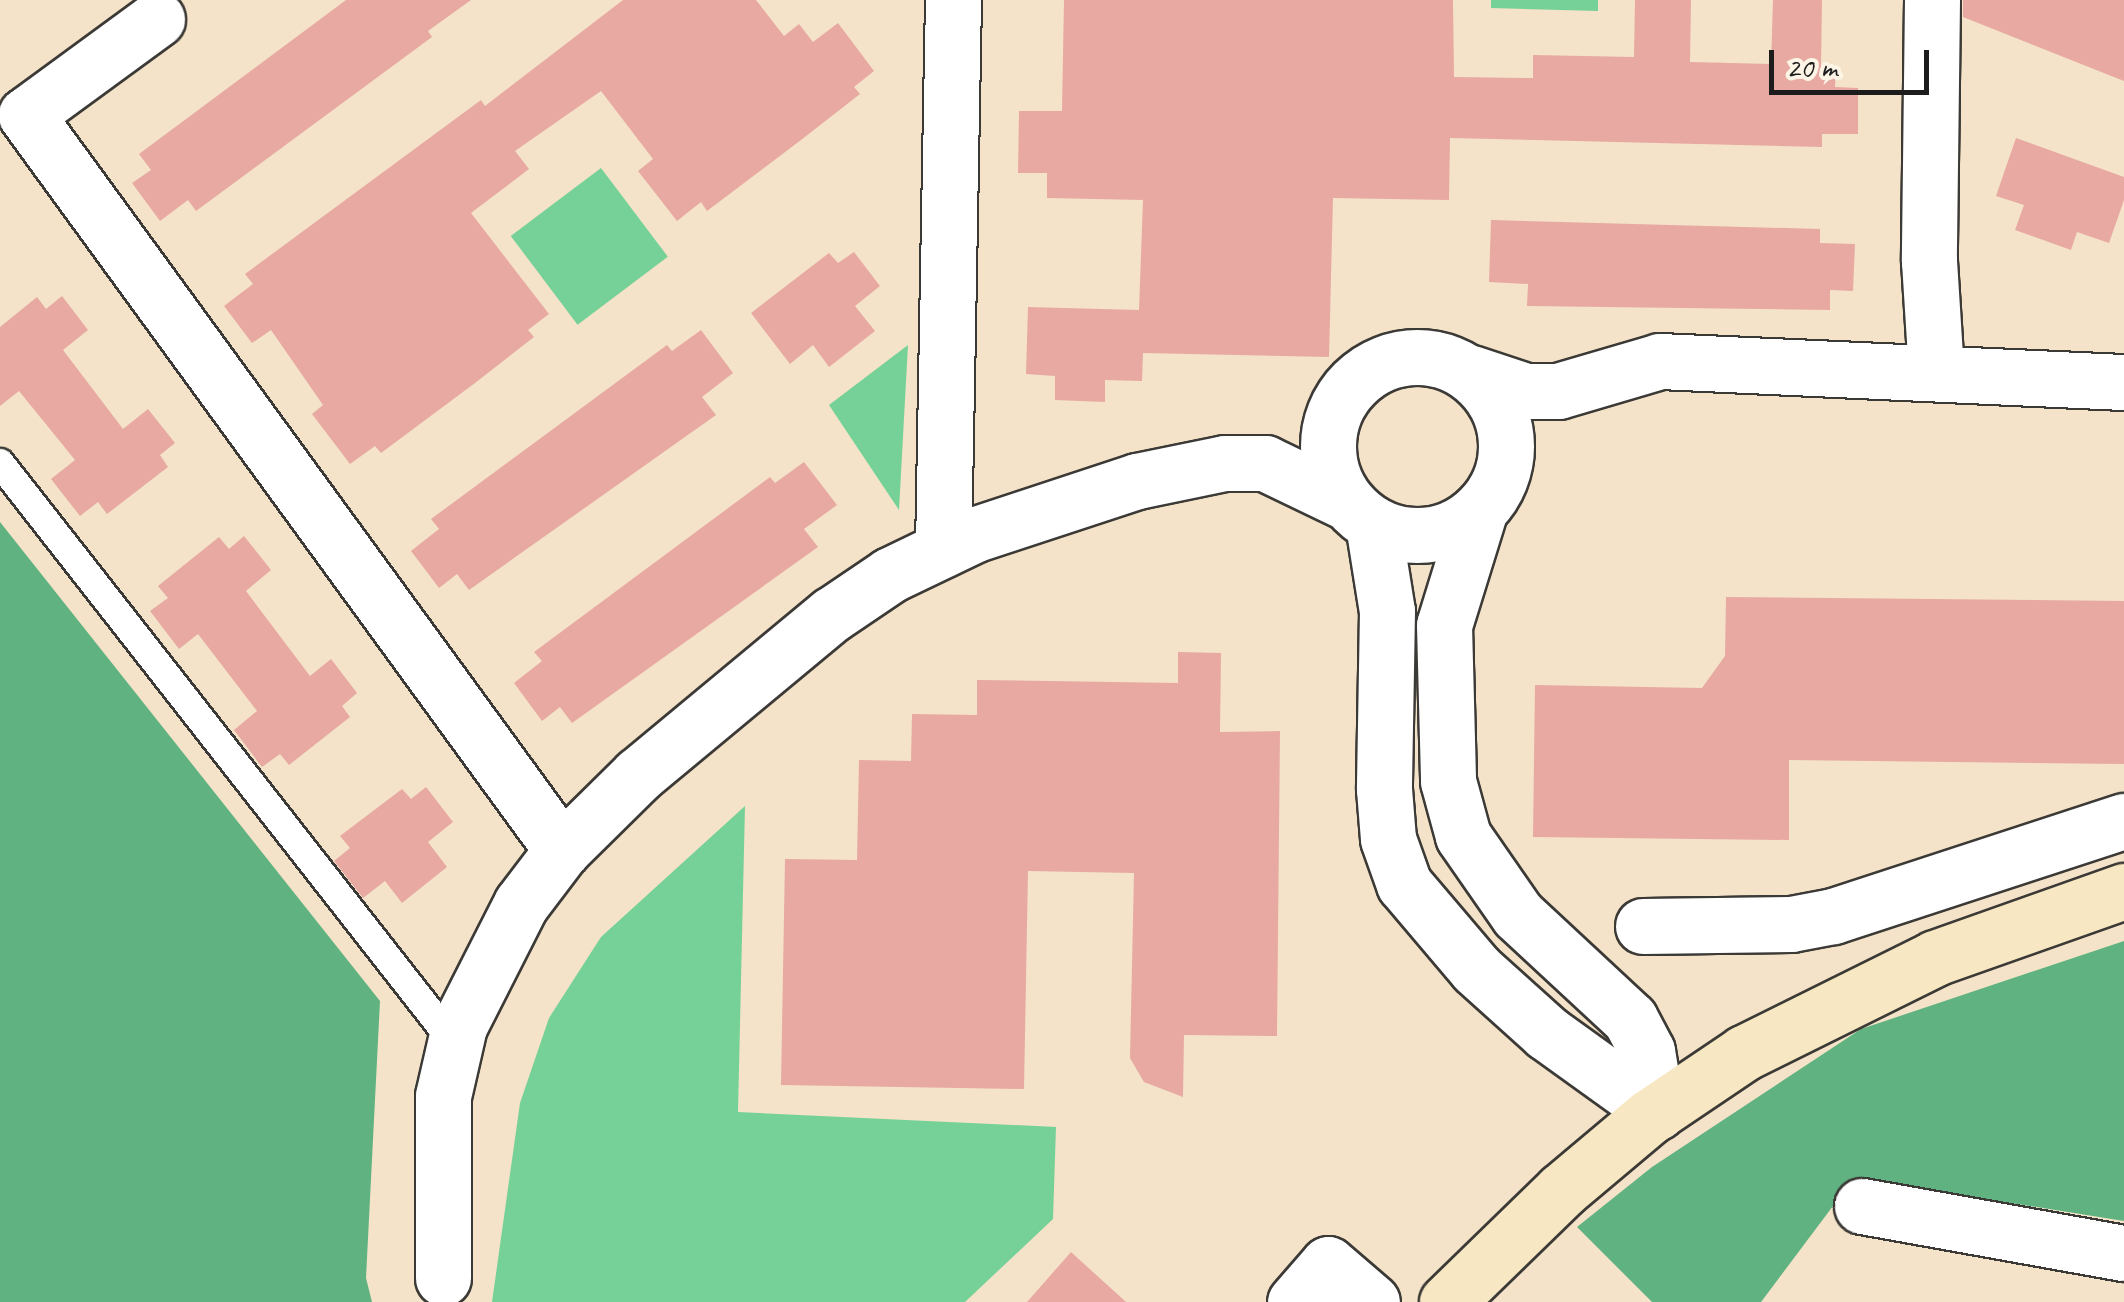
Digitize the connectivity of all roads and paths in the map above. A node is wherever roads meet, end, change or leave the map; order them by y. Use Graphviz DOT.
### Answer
graph roads {
  1 [pos="953,0"];
  2 [pos="1932,0"];
  3 [pos="157,19"];
  4 [pos="1936,372"];
  5 [pos="1470,373"];
  6 [pos="1595,377"];
  7 [pos="2124,382"];
  8 [pos="1340,398"];
  9 [pos="0,463"];
  10 [pos="1226,463"];
  11 [pos="1491,492"];
  12 [pos="1359,513"];
  13 [pos="944,549"];
  14 [pos="2124,820"];
  15 [pos="562,850"];
  16 [pos="2124,891"];
  17 [pos="1642,926"];
  18 [pos="455,1044"];
  19 [pos="1657,1112"];
  20 [pos="1862,1206"];
  21 [pos="2124,1253"];
  22 [pos="443,1278"];
  23 [pos="1295,1302"];
  24 [pos="1372,1302"];
  25 [pos="1447,1302"];
  1 -- 13 [label="street"];
  2 -- 4 [label="street"];
  3 -- 15 [label="street"];
  4 -- 6 [label="street"];
  4 -- 7 [label="street"];
  5 -- 6 [label="street"];
  5 -- 8 [label="street"];
  5 -- 11 [label="street"];
  6 -- 11 [label="street"];
  8 -- 10 [label="street"];
  8 -- 12 [label="street"];
  9 -- 18 [label="lane"];
  10 -- 12 [label="street"];
  10 -- 13 [label="street"];
  11 -- 12 [label="street"];
  11 -- 19 [label="street"];
  12 -- 19 [label="street"];
  13 -- 15 [label="street"];
  14 -- 17 [label="street"];
  15 -- 18 [label="street"];
  16 -- 19 [label="street"];
  18 -- 22 [label="street"];
  19 -- 25 [label="street"];
  20 -- 21 [label="street"];
  23 -- 24 [label="street"];
}
